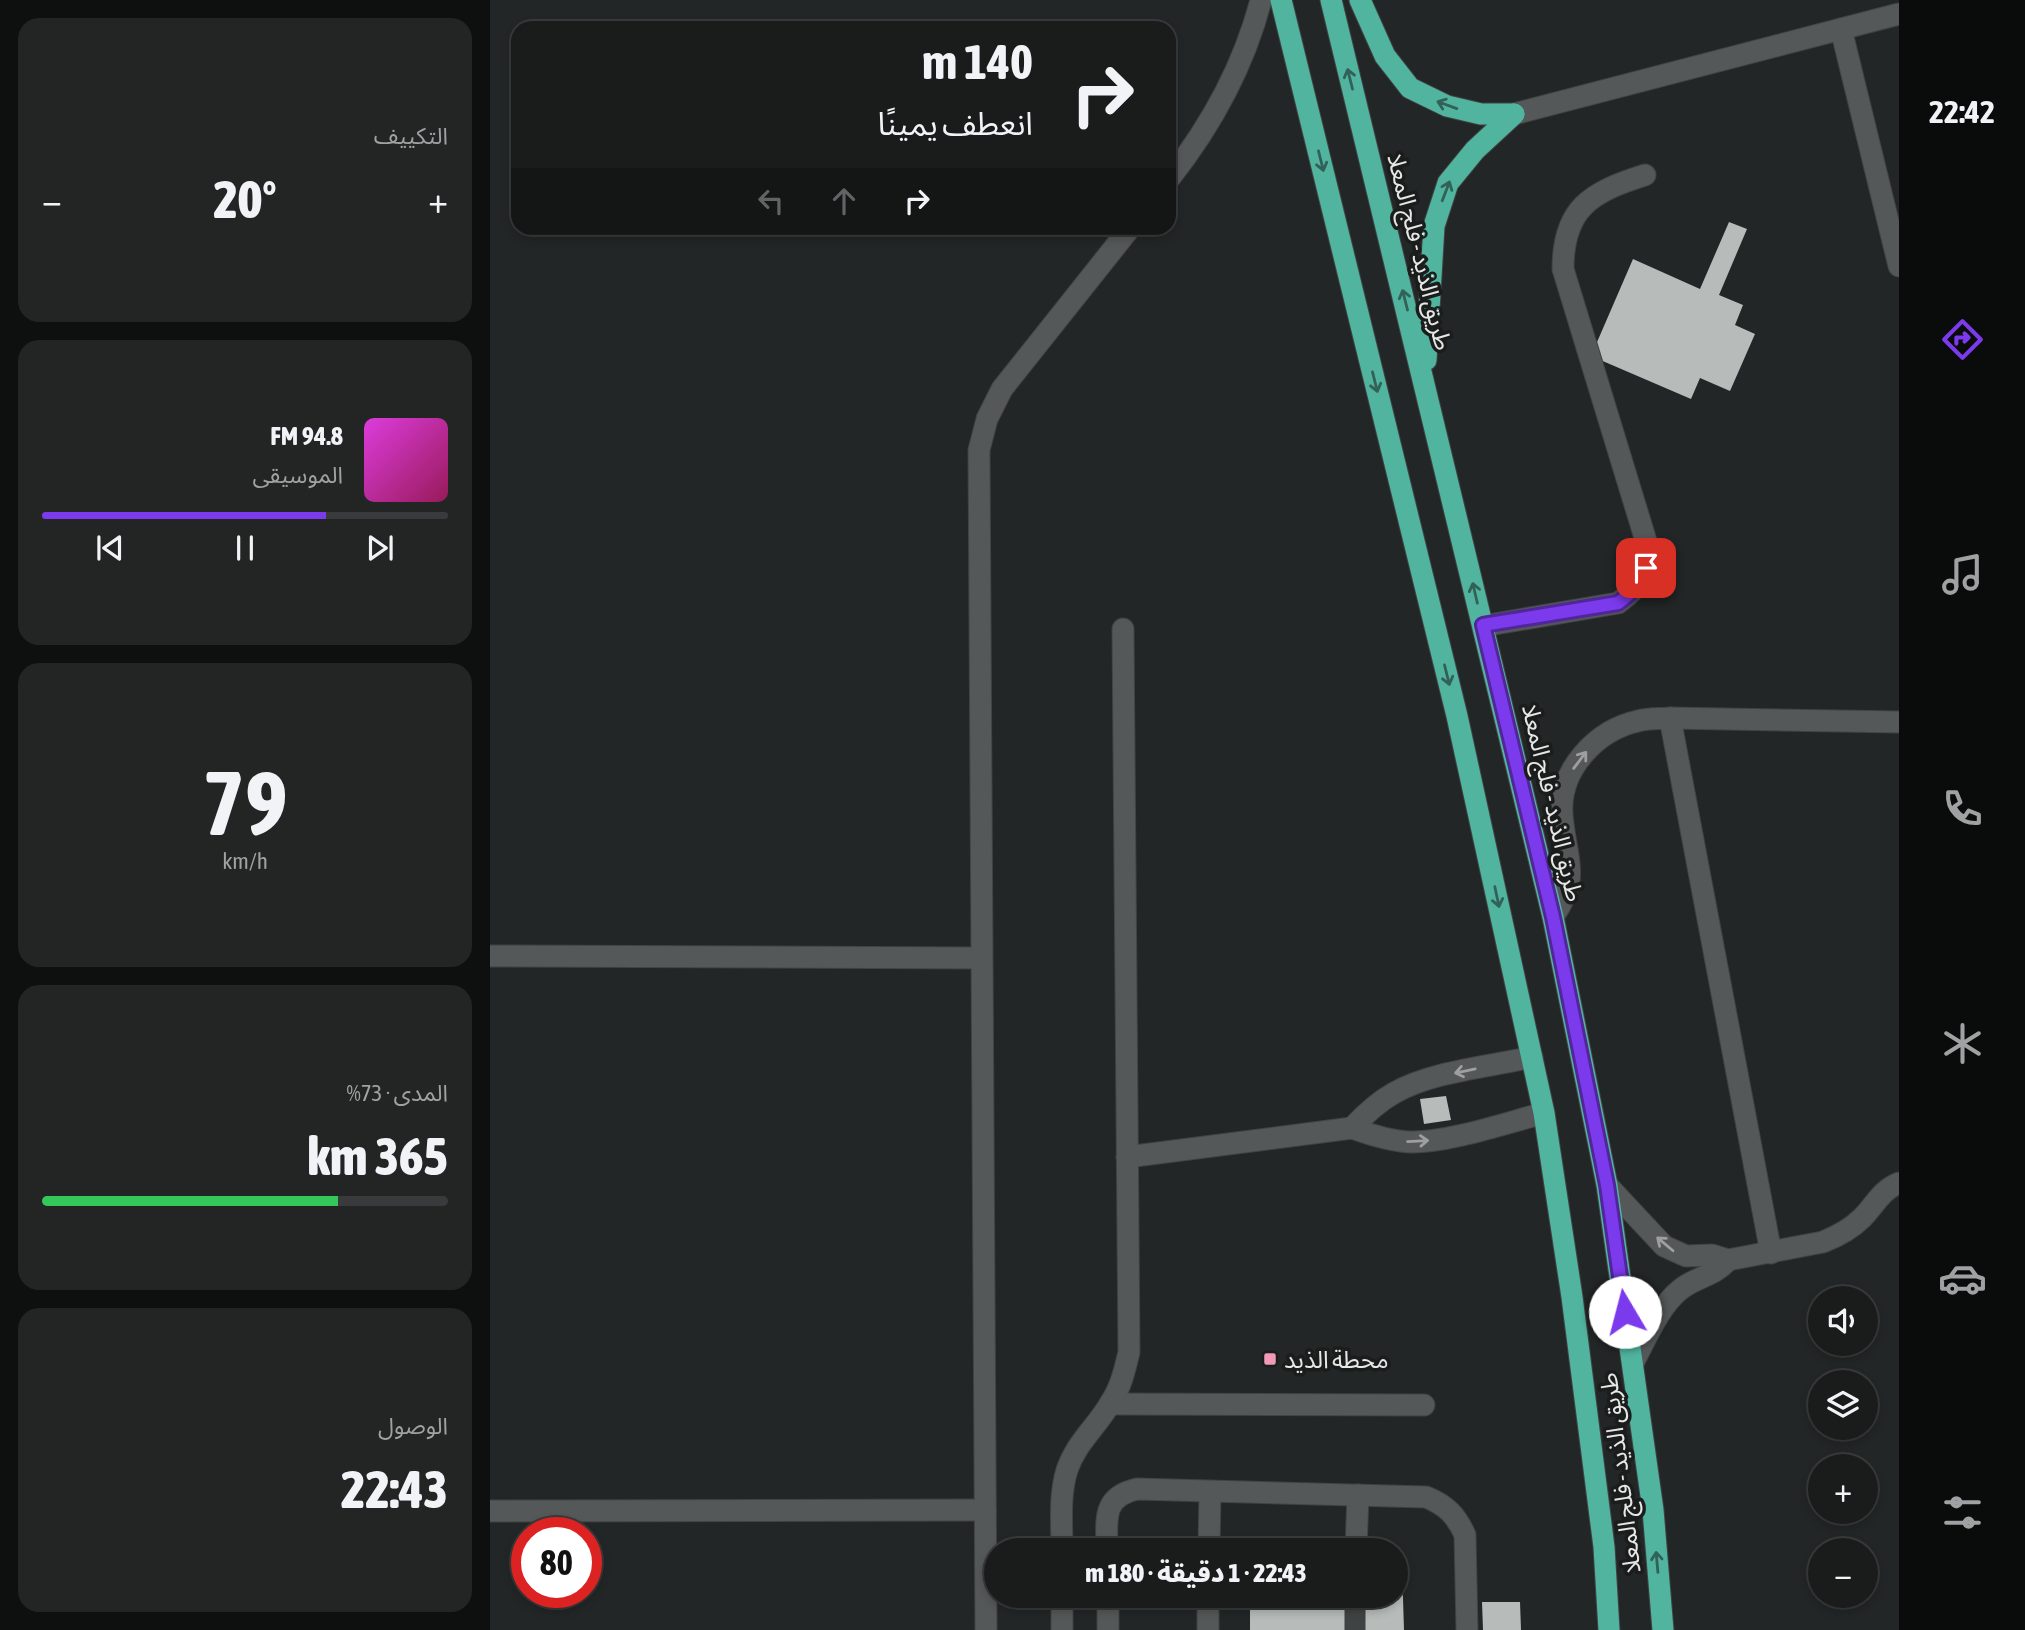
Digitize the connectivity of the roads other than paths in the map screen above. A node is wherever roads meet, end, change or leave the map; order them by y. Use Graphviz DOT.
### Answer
graph roads {
  1 [pos="1261,0"];
  2 [pos="1282,0"];
  3 [pos="1331,0"];
  4 [pos="1360,0"];
  5 [pos="1899,14"];
  6 [pos="1841,29"];
  7 [pos="1514,114"];
  8 [pos="1176,170"];
  9 [pos="1645,175"];
  10 [pos="1124,235"];
  11 [pos="1899,266"];
  12 [pos="1424,379"];
  13 [pos="1483,625"];
  14 [pos="1123,629"];
  15 [pos="1670,718"];
  16 [pos="1899,722"];
  17 [pos="1553,917"];
  18 [pos="490,956"];
  19 [pos="981,958"];
  20 [pos="1532,1057"];
  21 [pos="1544,1113"];
  22 [pos="1352,1128"];
  23 [pos="1127,1157"];
  24 [pos="1899,1183"];
  25 [pos="1607,1185"];
  26 [pos="1771,1253"];
  27 [pos="1728,1260"];
  28 [pos="1633,1363"];
  29 [pos="1110,1404"];
  30 [pos="1424,1405"];
  31 [pos="1210,1492"];
  32 [pos="1358,1495"];
  33 [pos="985,1510"];
  34 [pos="490,1511"];
  35 [pos="1062,1538"];
  36 [pos="1107,1538"];
  37 [pos="1209,1538"];
  38 [pos="1356,1538"];
  39 [pos="1062,1608"];
  40 [pos="1108,1608"];
  41 [pos="1208,1608"];
  42 [pos="986,1630"];
  43 [pos="1062,1630"];
  44 [pos="1108,1630"];
  45 [pos="1208,1630"];
  46 [pos="1467,1630"];
  47 [pos="1609,1630"];
  48 [pos="1663,1630"];
  1 -- 8 [label="street"];
  2 -- 20 [label="highway, طريق الذيد - فلج المعلا, one-way"];
  12 -- 3 [label="highway, طريق الذيد - فلج المعلا, one-way"];
  7 -- 4 [label="highway, one-way"];
  5 -- 6 [label="street"];
  6 -- 7 [label="street"];
  6 -- 11 [label="street"];
  12 -- 7 [label="highway, one-way"];
  9 -- 13 [label="street"];
  10 -- 19 [label="street"];
  13 -- 12 [label="highway, طريق الذيد - فلج المعلا, one-way"];
  13 -- 17 [label="highway, طريق الذيد - فلج المعلا"];
  14 -- 23 [label="street"];
  15 -- 16 [label="street"];
  17 -- 15 [label="street, one-way"];
  15 -- 26 [label="street"];
  17 -- 25 [label="highway, طريق الذيد - فلج المعلا"];
  18 -- 19 [label="street"];
  19 -- 33 [label="street"];
  20 -- 21 [label="highway, طريق الذيد - فلج المعلا"];
  20 -- 22 [label="street, one-way"];
  22 -- 21 [label="street, one-way"];
  21 -- 47 [label="highway, طريق الذيد - فلج المعلا"];
  22 -- 23 [label="street"];
  23 -- 29 [label="street"];
  24 -- 26 [label="street"];
  27 -- 25 [label="street, one-way"];
  25 -- 28 [label="highway, طريق الذيد - فلج المعلا"];
  26 -- 27 [label="street"];
  27 -- 28 [label="street"];
  48 -- 28 [label="highway, طريق الذيد - فلج المعلا, one-way"];
  29 -- 30 [label="street"];
  29 -- 35 [label="street"];
  31 -- 32 [label="street"];
  31 -- 36 [label="street"];
  31 -- 37 [label="street"];
  32 -- 38 [label="street"];
  32 -- 46 [label="street"];
  33 -- 34 [label="street"];
  33 -- 42 [label="street"];
  39 -- 43 [label="street"];
  40 -- 44 [label="street"];
  41 -- 45 [label="street"];
}
